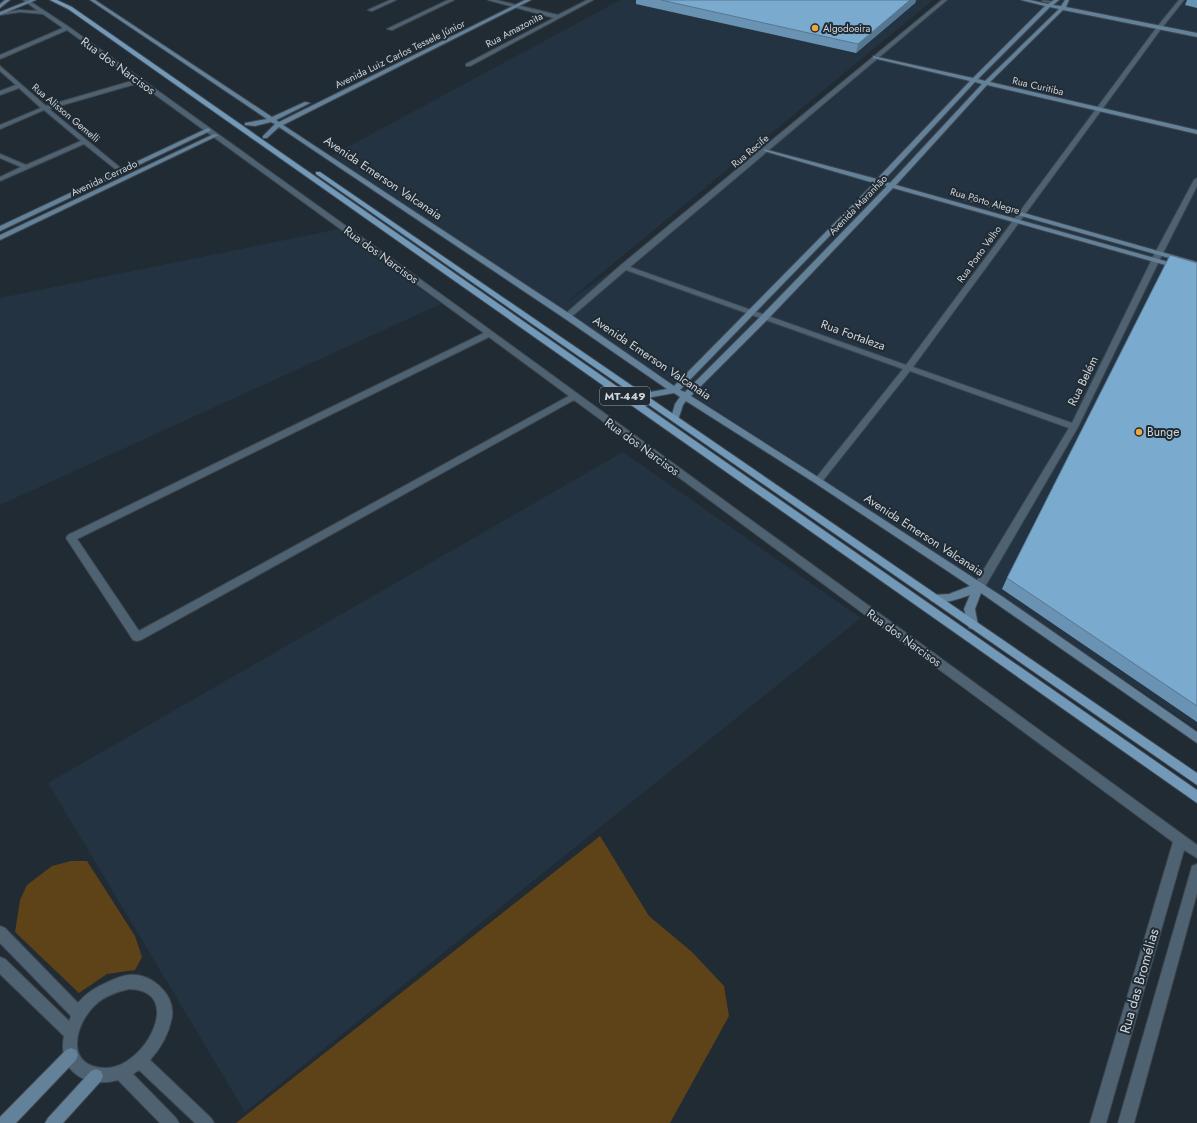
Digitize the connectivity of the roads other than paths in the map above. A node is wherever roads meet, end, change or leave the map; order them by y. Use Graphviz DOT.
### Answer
graph roads {
  1 [pos="8,0"];
  2 [pos="34,0"];
  3 [pos="52,0"];
  4 [pos="68,0"];
  5 [pos="92,0"];
  6 [pos="394,0"];
  7 [pos="452,0"];
  8 [pos="490,0"];
  9 [pos="515,0"];
  10 [pos="530,0"];
  11 [pos="591,0"];
  12 [pos="945,0"];
  13 [pos="1023,0"];
  14 [pos="1182,0"];
  15 [pos="27,1"];
  16 [pos="1048,2"];
  17 [pos="506,4"];
  18 [pos="1064,4"];
  19 [pos="0,7"];
  20 [pos="516,7"];
  21 [pos="370,10"];
  22 [pos="0,14"];
  23 [pos="47,14"];
  24 [pos="558,17"];
  25 [pos="1161,26"];
  26 [pos="67,28"];
  27 [pos="390,29"];
  28 [pos="1197,30"];
  29 [pos="1197,35"];
  30 [pos="442,36"];
  31 [pos="877,55"];
  32 [pos="0,57"];
  33 [pos="468,65"];
  34 [pos="0,68"];
  35 [pos="976,78"];
  36 [pos="138,81"];
  37 [pos="987,81"];
  38 [pos="19,86"];
  39 [pos="0,93"];
  40 [pos="315,99"];
  41 [pos="45,108"];
  42 [pos="1100,108"];
  43 [pos="272,120"];
  44 [pos="247,124"];
  45 [pos="279,124"];
  46 [pos="0,127"];
  47 [pos="1197,128"];
  48 [pos="208,130"];
  49 [pos="1197,132"];
  50 [pos="216,135"];
  51 [pos="265,136"];
  52 [pos="85,141"];
  53 [pos="773,144"];
  54 [pos="766,150"];
  55 [pos="0,156"];
  56 [pos="26,167"];
  57 [pos="121,171"];
  58 [pos="881,178"];
  59 [pos="0,179"];
  60 [pos="1197,180"];
  61 [pos="894,182"];
  62 [pos="1018,218"];
  63 [pos="0,229"];
  64 [pos="0,238"];
  65 [pos="1158,257"];
  66 [pos="1197,264"];
  67 [pos="624,267"];
  68 [pos="1197,272"];
  69 [pos="750,312"];
  70 [pos="567,316"];
  71 [pos="765,317"];
  72 [pos="489,334"];
  73 [pos="908,368"];
  74 [pos="675,390"];
  75 [pos="574,396"];
  76 [pos="642,396"];
  77 [pos="686,396"];
  78 [pos="675,418"];
  79 [pos="1074,427"];
  80 [pos="818,481"];
  81 [pos="980,587"];
  82 [pos="935,598"];
  83 [pos="973,625"];
  84 [pos="1197,738"];
  85 [pos="1197,780"];
  86 [pos="1197,797"];
  87 [pos="1180,840"];
  88 [pos="1197,852"];
  89 [pos="1197,870"];
  90 [pos="0,933"];
  91 [pos="0,964"];
  92 [pos="79,1014"];
  93 [pos="71,1032"];
  94 [pos="71,1055"];
  95 [pos="140,1061"];
  96 [pos="121,1073"];
  97 [pos="96,1076"];
  98 [pos="5,1123"];
  99 [pos="52,1123"];
  100 [pos="171,1123"];
  101 [pos="206,1123"];
  102 [pos="1098,1123"];
  103 [pos="1126,1123"];
  1 -- 19 [label="street"];
  2 -- 15 [label="street"];
  3 -- 86 [label="main road, MT-449"];
  4 -- 44 [label="main road, MT-449"];
  5 -- 43 [label="street, Avenida Emerson Valcanaia"];
  6 -- 21 [label="street"];
  7 -- 27 [label="street"];
  8 -- 17 [label="street"];
  9 -- 17 [label="street, Avenida Luiz Carlos Tessele Júnior"];
  10 -- 20 [label="street, Avenida Luiz Carlos Tessele Júnior"];
  11 -- 24 [label="street, Rua Amazonita"];
  12 -- 31 [label="street, Rua Recife"];
  13 -- 16 [label="street"];
  14 -- 25 [label="street, Rua Porto Velho"];
  15 -- 22 [label="street"];
  15 -- 23 [label="street, Rua dos Narcisos"];
  16 -- 18 [label="street"];
  16 -- 35 [label="street, Avenida Maranhão"];
  17 -- 20 [label="street"];
  17 -- 30 [label="street, Avenida Luiz Carlos Tessele Júnior"];
  18 -- 25 [label="street"];
  18 -- 37 [label="street, Avenida Maranhão"];
  20 -- 24 [label="street"];
  20 -- 45 [label="street, Avenida Luiz Carlos Tessele Júnior"];
  22 -- 23 [label="street, Rua dos Narcisos"];
  23 -- 26 [label="street, Rua dos Narcisos"];
  24 -- 33 [label="street, Rua Amazonita"];
  25 -- 28 [label="street"];
  25 -- 29 [label="street"];
  25 -- 42 [label="street, Rua Porto Velho"];
  26 -- 32 [label="street"];
  26 -- 36 [label="street, Rua dos Narcisos"];
  31 -- 35 [label="street, Rua Curitiba"];
  31 -- 53 [label="street, Rua Recife"];
  34 -- 38 [label="street, Rua Alisson Gemelli"];
  35 -- 37 [label="street, Rua Curitiba"];
  35 -- 58 [label="street, Avenida Maranhão"];
  36 -- 41 [label="street"];
  36 -- 48 [label="street, Rua dos Narcisos"];
  37 -- 42 [label="street, Rua Curitiba"];
  37 -- 61 [label="street, Avenida Maranhão"];
  38 -- 39 [label="street"];
  38 -- 41 [label="street, Rua Alisson Gemelli"];
  40 -- 43 [label="street"];
  41 -- 46 [label="street"];
  41 -- 52 [label="street, Rua Alisson Gemelli"];
  42 -- 47 [label="street, Rua Curitiba"];
  42 -- 49 [label="street, Rua Curitiba"];
  42 -- 62 [label="street, Rua Porto Velho"];
  43 -- 44 [label="street"];
  43 -- 45 [label="street, Avenida Emerson Valcanaia"];
  44 -- 51 [label="main road, MT-449"];
  45 -- 51 [label="street, Avenida Luiz Carlos Tessele Júnior"];
  45 -- 70 [label="street, Avenida Emerson Valcanaia"];
  48 -- 50 [label="street, Rua dos Narcisos"];
  48 -- 57 [label="street, Avenida Cerrado"];
  50 -- 64 [label="street, Avenida Cerrado"];
  50 -- 72 [label="street, Rua dos Narcisos"];
  51 -- 76 [label="main road, MT-449"];
  52 -- 56 [label="street"];
  52 -- 57 [label="street, Rua Alisson Gemelli"];
  53 -- 54 [label="street, Rua Recife"];
  53 -- 58 [label="street, Rua Pôrto Alegre"];
  54 -- 58 [label="street, Rua Pôrto Alegre"];
  54 -- 67 [label="street, Rua Recife"];
  55 -- 56 [label="street"];
  56 -- 59 [label="street"];
  57 -- 63 [label="street, Avenida Cerrado"];
  58 -- 61 [label="street, Rua Pôrto Alegre"];
  58 -- 69 [label="street, Avenida Maranhão"];
  60 -- 65 [label="street, Rua Belém"];
  61 -- 62 [label="street, Rua Pôrto Alegre"];
  61 -- 71 [label="street, Avenida Maranhão"];
  62 -- 65 [label="street, Rua Pôrto Alegre"];
  62 -- 73 [label="street, Rua Porto Velho"];
  65 -- 66 [label="street, Rua Pôrto Alegre"];
  65 -- 68 [label="street, Rua Pôrto Alegre"];
  65 -- 79 [label="street, Rua Belém"];
  67 -- 69 [label="street, Rua Fortaleza"];
  67 -- 70 [label="street, Rua Recife"];
  69 -- 71 [label="street, Rua Fortaleza"];
  69 -- 74 [label="street, Avenida Maranhão"];
  70 -- 74 [label="street, Avenida Emerson Valcanaia"];
  71 -- 73 [label="street, Rua Fortaleza"];
  71 -- 77 [label="street, Avenida Maranhão"];
  72 -- 75 [label="street, Rua dos Narcisos"];
  72 -- 75 [label="street"];
  73 -- 79 [label="street, Rua Fortaleza"];
  73 -- 80 [label="street, Rua Porto Velho"];
  74 -- 76 [label="street"];
  74 -- 77 [label="street, Avenida Emerson Valcanaia"];
  75 -- 87 [label="street, Rua dos Narcisos"];
  76 -- 78 [label="main road, MT-449"];
  77 -- 78 [label="street, Avenida Maranhão"];
  77 -- 80 [label="street, Avenida Emerson Valcanaia"];
  78 -- 82 [label="main road, MT-449"];
  79 -- 81 [label="street, Rua Belém"];
  80 -- 81 [label="street, Avenida Emerson Valcanaia"];
  81 -- 82 [label="street"];
  81 -- 83 [label="street"];
  81 -- 84 [label="street, Avenida Emerson Valcanaia"];
  82 -- 83 [label="main road, MT-449"];
  83 -- 85 [label="main road, MT-449"];
  87 -- 88 [label="street, Rua dos Narcisos"];
  87 -- 102 [label="street, Rua das Bromélias"];
  89 -- 103 [label="street, Rua das Bromélias"];
  90 -- 92 [label="street"];
  91 -- 93 [label="street"];
  92 -- 93 [label="street"];
  92 -- 95 [label="street"];
  93 -- 94 [label="street"];
  94 -- 97 [label="street"];
  94 -- 98 [label="street"];
  95 -- 96 [label="street"];
  95 -- 101 [label="street"];
  96 -- 97 [label="street"];
  96 -- 100 [label="street"];
  97 -- 99 [label="street"];
}
